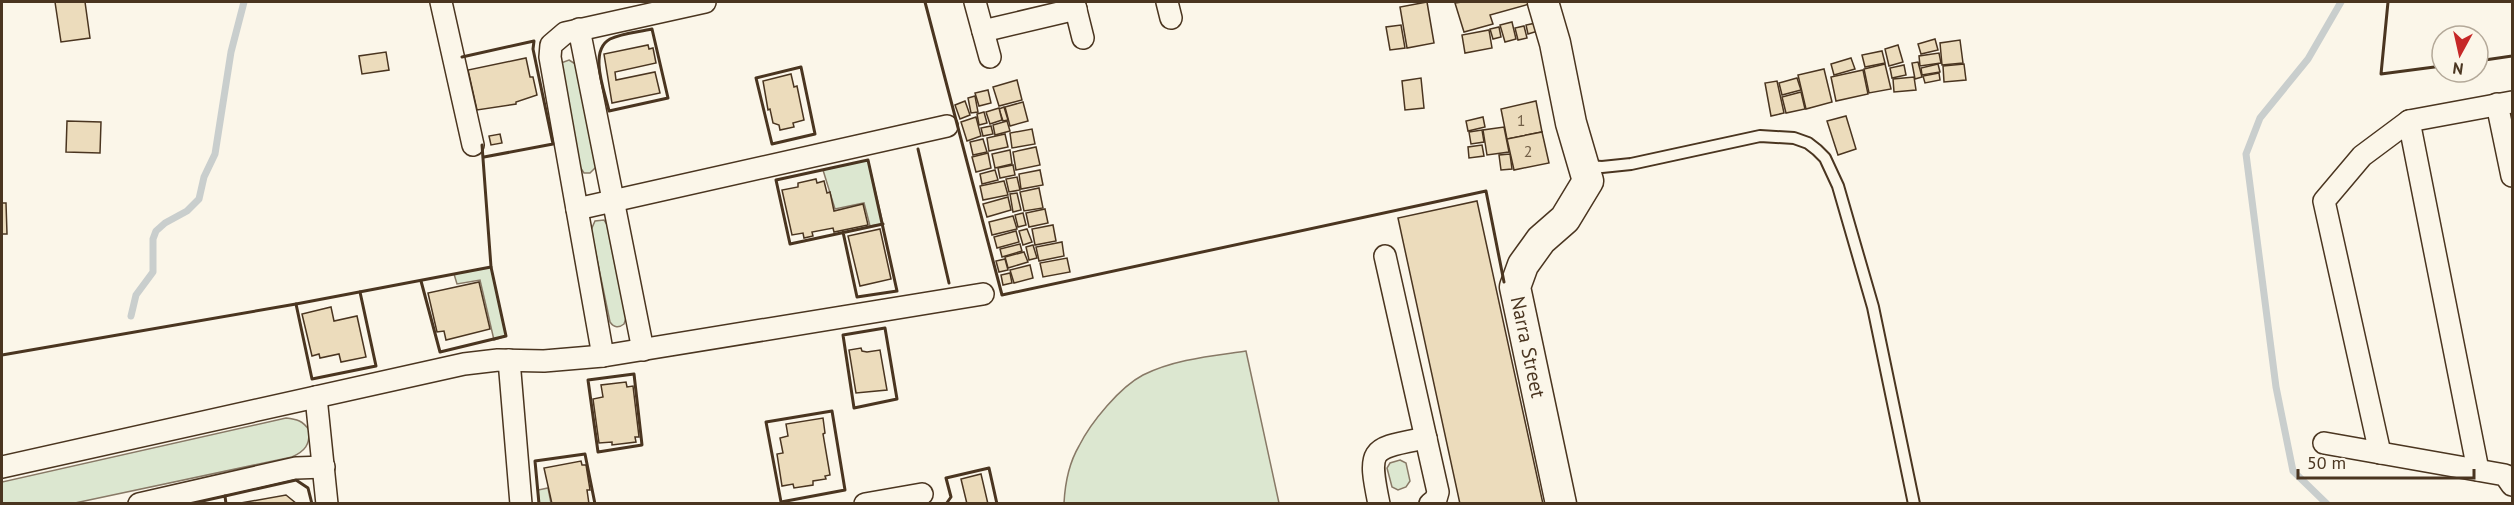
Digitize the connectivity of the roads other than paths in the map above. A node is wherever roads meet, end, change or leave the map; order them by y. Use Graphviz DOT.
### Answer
graph roads {
  1 [pos="441,2"];
  2 [pos="705,2"];
  3 [pos="975,2"];
  4 [pos="1543,2"];
  5 [pos="1075,5"];
  6 [pos="579,29"];
  7 [pos="983,31"];
  8 [pos="1083,38"];
  9 [pos="990,57"];
  10 [pos="2505,103"];
  11 [pos="2409,121"];
  12 [pos="947,126"];
  13 [pos="473,145"];
  14 [pos="1585,166"];
  15 [pos="2512,176"];
  16 [pos="613,201"];
  17 [pos="577,209"];
  18 [pos="1385,256"];
  19 [pos="983,294"];
  20 [pos="643,350"];
  21 [pos="603,356"];
  22 [pos="509,360"];
  23 [pos="316,397"];
  24 [pos="1426,438"];
  25 [pos="2324,442"];
  26 [pos="2380,453"];
  27 [pos="2,467"];
  28 [pos="324,467"];
  29 [pos="2478,470"];
  30 [pos="2510,478"];
  31 [pos="922,494"];
  32 [pos="139,504"];
  33 [pos="327,504"];
  34 [pos="521,504"];
  35 [pos="865,504"];
  36 [pos="1379,504"];
  37 [pos="1430,504"];
  38 [pos="1561,504"];
  39 [pos="1914,504"];
  1 -- 13 [label="street"];
  2 -- 6 [label="street"];
  3 -- 7 [label="street"];
  4 -- 14 [label="street, Narra Street"];
  5 -- 7 [label="street"];
  5 -- 8 [label="street"];
  6 -- 16 [label="street"];
  6 -- 17 [label="street"];
  7 -- 9 [label="street"];
  10 -- 11 [label="street"];
  10 -- 15 [label="street"];
  11 -- 26 [label="street"];
  11 -- 29 [label="street"];
  12 -- 16 [label="street"];
  14 -- 38 [label="street, Narra Street"];
  14 -- 39 [label="lane"];
  16 -- 17 [label="street"];
  16 -- 20 [label="street"];
  17 -- 21 [label="street"];
  18 -- 24 [label="street"];
  19 -- 20 [label="street"];
  20 -- 21 [label="street"];
  21 -- 22 [label="street"];
  22 -- 23 [label="street"];
  22 -- 34 [label="street"];
  23 -- 27 [label="street"];
  23 -- 28 [label="street"];
  24 -- 36 [label="street"];
  24 -- 37 [label="street"];
  25 -- 26 [label="street"];
  26 -- 29 [label="street"];
  28 -- 32 [label="street"];
  28 -- 33 [label="street"];
  29 -- 30 [label="street"];
  31 -- 35 [label="street"];
}
